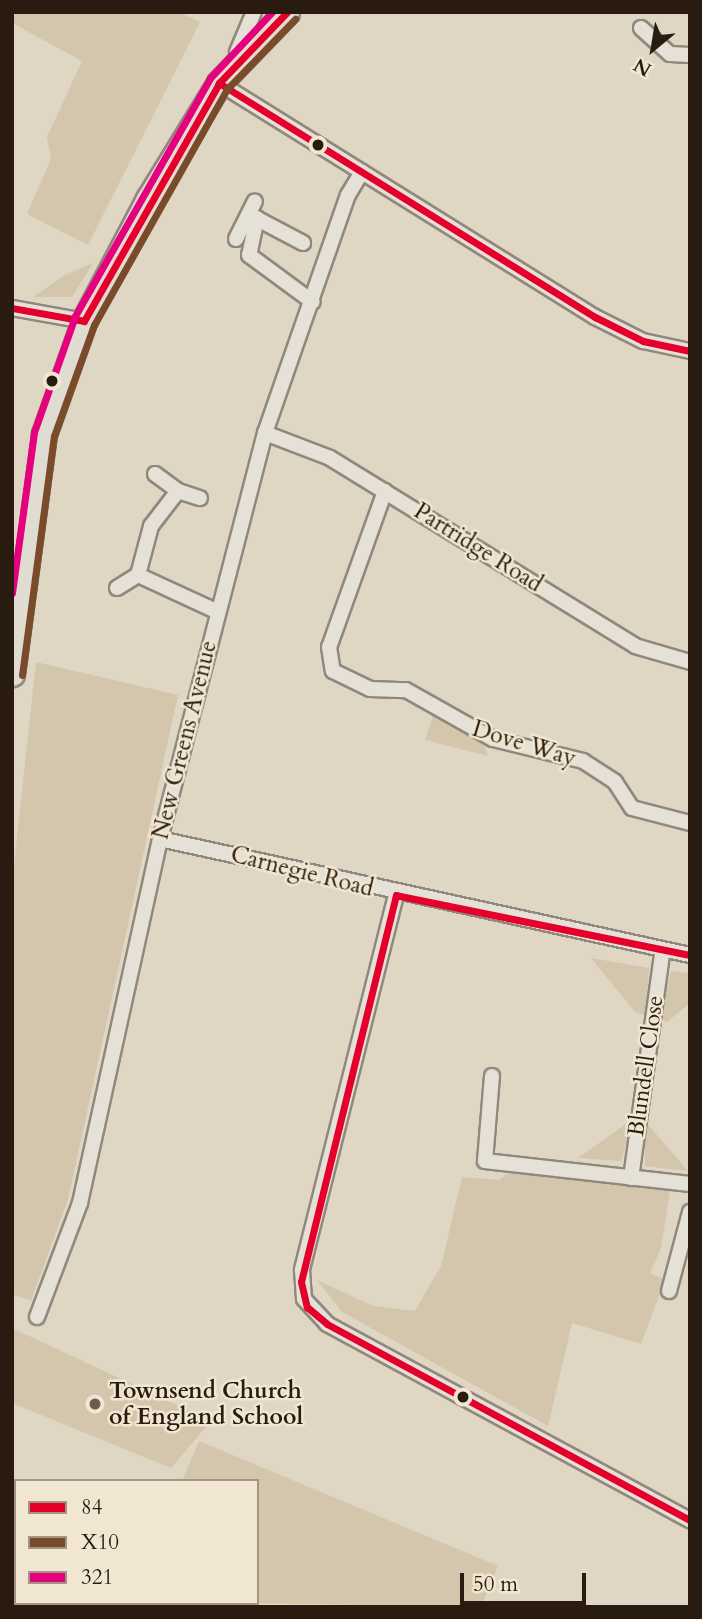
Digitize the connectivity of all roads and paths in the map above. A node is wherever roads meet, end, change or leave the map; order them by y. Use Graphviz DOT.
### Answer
graph roads {
  1 [pos="254,12"];
  2 [pos="287,12"];
  3 [pos="641,28"];
  4 [pos="237,52"];
  5 [pos="690,55"];
  6 [pos="219,83"];
  7 [pos="362,172"];
  8 [pos="255,201"];
  9 [pos="253,217"];
  10 [pos="236,239"];
  11 [pos="303,243"];
  12 [pos="313,302"];
  13 [pos="12,308"];
  14 [pos="85,321"];
  15 [pos="690,351"];
  16 [pos="265,433"];
  17 [pos="155,474"];
  18 [pos="178,491"];
  19 [pos="385,491"];
  20 [pos="200,498"];
  21 [pos="138,575"];
  22 [pos="117,588"];
  23 [pos="218,612"];
  24 [pos="690,662"];
  25 [pos="12,674"];
  26 [pos="690,823"];
  27 [pos="160,839"];
  28 [pos="396,895"];
  29 [pos="662,954"];
  30 [pos="690,955"];
  31 [pos="492,1076"];
  32 [pos="631,1178"];
  33 [pos="690,1184"];
  34 [pos="690,1212"];
  35 [pos="669,1291"];
  36 [pos="37,1317"];
  37 [pos="690,1520"];
  1 -- 4 [label="street"];
  2 -- 6 [label="main road"];
  3 -- 5 [label="street"];
  6 -- 7 [label="street"];
  6 -- 14 [label="main road"];
  7 -- 12 [label="street, New Greens Avenue"];
  7 -- 15 [label="street"];
  8 -- 9 [label="street"];
  9 -- 10 [label="street"];
  9 -- 11 [label="street"];
  9 -- 12 [label="street"];
  12 -- 16 [label="street, New Greens Avenue"];
  13 -- 14 [label="street"];
  14 -- 25 [label="main road"];
  16 -- 19 [label="street, Partridge Road"];
  16 -- 23 [label="street, New Greens Avenue"];
  17 -- 18 [label="street"];
  18 -- 20 [label="street"];
  18 -- 21 [label="street"];
  19 -- 24 [label="street, Partridge Road"];
  19 -- 26 [label="street, Dove Way"];
  21 -- 22 [label="street"];
  21 -- 23 [label="street"];
  23 -- 27 [label="street, New Greens Avenue"];
  27 -- 28 [label="street, Carnegie Road"];
  27 -- 36 [label="street, New Greens Avenue"];
  28 -- 29 [label="street, Carnegie Road"];
  28 -- 37 [label="street"];
  29 -- 30 [label="street, Carnegie Road"];
  29 -- 32 [label="street, Blundell Close"];
  31 -- 32 [label="street"];
  32 -- 33 [label="street"];
  34 -- 35 [label="street"];
}
